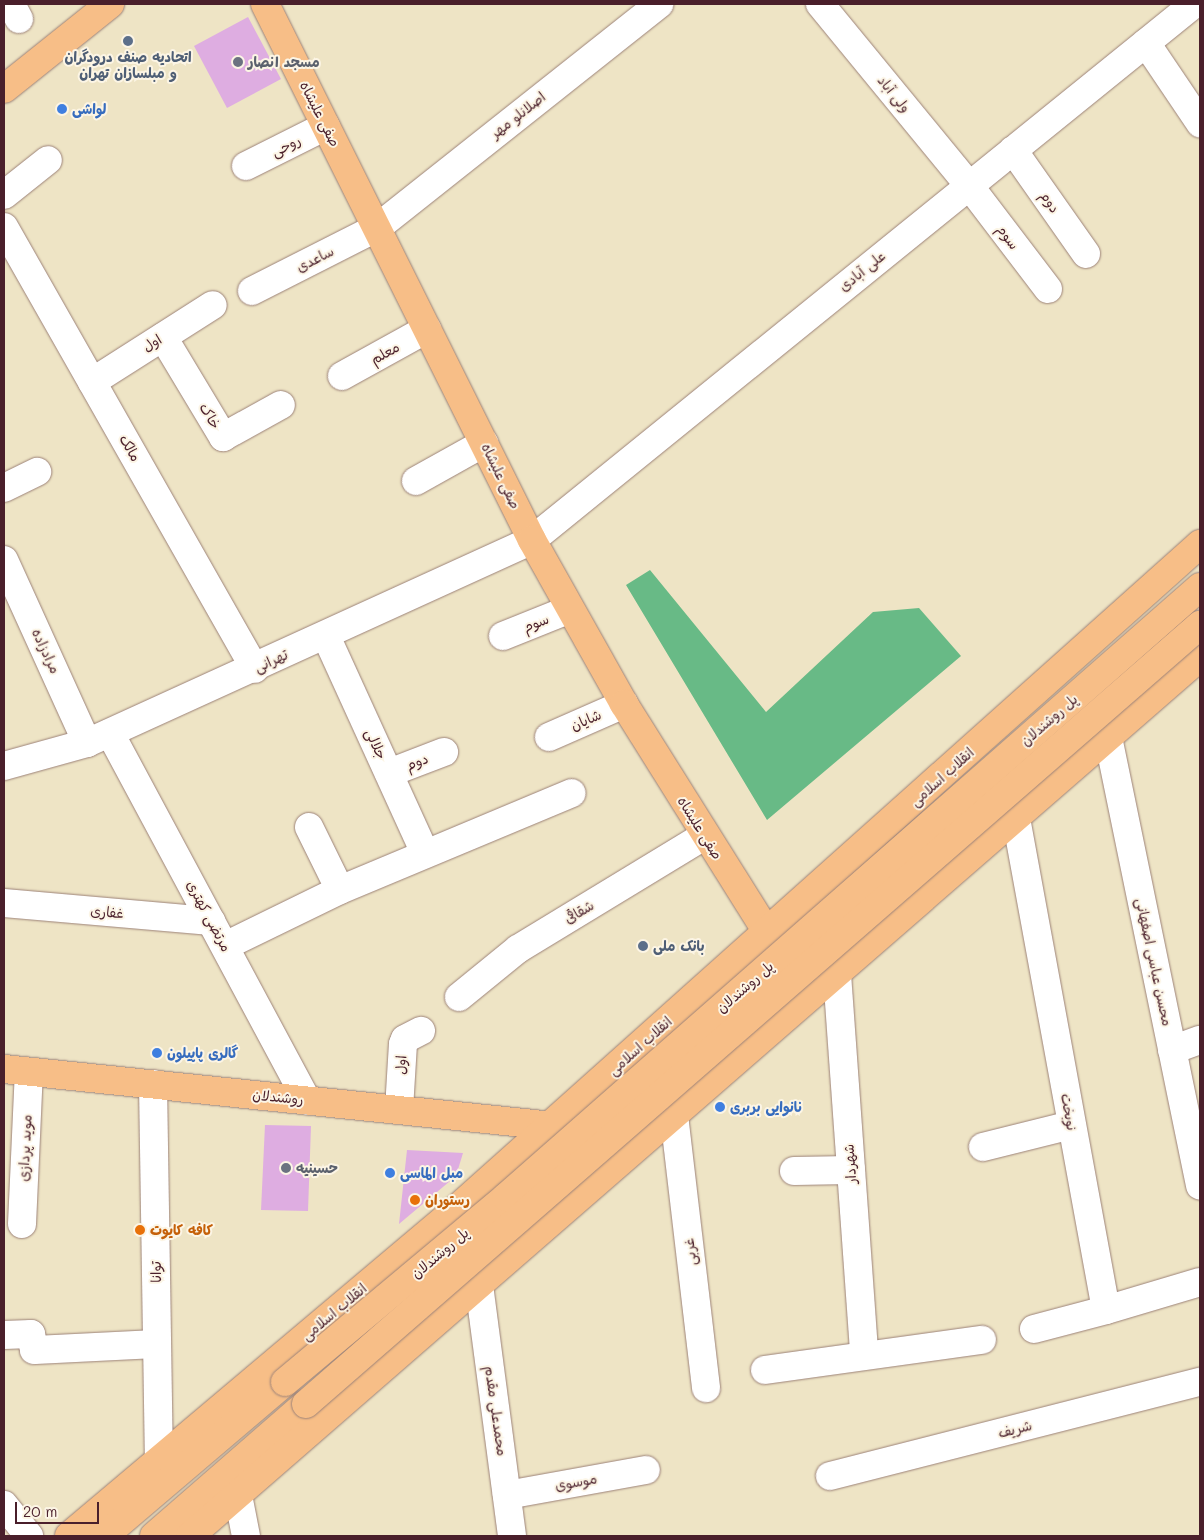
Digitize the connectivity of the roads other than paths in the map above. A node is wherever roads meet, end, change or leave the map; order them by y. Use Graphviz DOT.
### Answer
graph roads {
  1 [pos="110,4"];
  2 [pos="265,4"];
  3 [pos="659,4"];
  4 [pos="820,4"];
  5 [pos="1194,4"];
  6 [pos="1146,43"];
  7 [pos="4,89"];
  8 [pos="1200,123"];
  9 [pos="326,126"];
  10 [pos="1013,150"];
  11 [pos="48,160"];
  12 [pos="246,166"];
  13 [pos="968,184"];
  14 [pos="4,195"];
  15 [pos="4,227"];
  16 [pos="378,227"];
  17 [pos="1086,254"];
  18 [pos="1048,289"];
  19 [pos="252,291"];
  20 [pos="213,305"];
  21 [pos="428,329"];
  22 [pos="163,337"];
  23 [pos="342,376"];
  24 [pos="92,382"];
  25 [pos="281,405"];
  26 [pos="484,443"];
  27 [pos="37,472"];
  28 [pos="416,481"];
  29 [pos="4,488"];
  30 [pos="532,540"];
  31 [pos="1200,544"];
  32 [pos="4,560"];
  33 [pos="1200,587"];
  34 [pos="570,609"];
  35 [pos="1200,625"];
  36 [pos="326,636"];
  37 [pos="503,636"];
  38 [pos="1200,657"];
  39 [pos="255,669"];
  40 [pos="624,704"];
  41 [pos="549,737"];
  42 [pos="1108,737"];
  43 [pos="99,738"];
  44 [pos="444,752"];
  45 [pos="4,766"];
  46 [pos="390,773"];
  47 [pos="572,793"];
  48 [pos="1016,818"];
  49 [pos="309,827"];
  50 [pos="881,831"];
  51 [pos="704,836"];
  52 [pos="425,853"];
  53 [pos="340,890"];
  54 [pos="931,892"];
  55 [pos="4,903"];
  56 [pos="211,921"];
  57 [pos="767,932"];
  58 [pos="225,946"];
  59 [pos="837,974"];
  60 [pos="459,997"];
  61 [pos="421,1031"];
  62 [pos="1200,1040"];
  63 [pos="1172,1050"];
  64 [pos="628,1058"];
  65 [pos="16,1070"];
  66 [pos="153,1084"];
  67 [pos="307,1100"];
  68 [pos="399,1109"];
  69 [pos="672,1117"];
  70 [pos="552,1125"];
  71 [pos="1071,1125"];
  72 [pos="638,1145"];
  73 [pos="983,1148"];
  74 [pos="851,1170"];
  75 [pos="794,1171"];
  76 [pos="1200,1186"];
  77 [pos="452,1213"];
  78 [pos="22,1224"];
  79 [pos="503,1264"];
  80 [pos="1200,1282"];
  81 [pos="479,1285"];
  82 [pos="1106,1310"];
  83 [pos="1034,1328"];
  84 [pos="4,1335"];
  85 [pos="982,1340"];
  86 [pos="157,1344"];
  87 [pos="864,1354"];
  88 [pos="765,1370"];
  89 [pos="1200,1382"];
  90 [pos="706,1388"];
  91 [pos="159,1460"];
  92 [pos="646,1470"];
  93 [pos="830,1476"];
  94 [pos="238,1495"];
  95 [pos="507,1495"];
  96 [pos="4,1505"];
  97 [pos="29,1536"];
  98 [pos="69,1536"];
  99 [pos="104,1536"];
  100 [pos="154,1536"];
  101 [pos="190,1536"];
  102 [pos="246,1536"];
  103 [pos="512,1536"];
  1 -- 7 [label="main road"];
  2 -- 9 [label="main road, صفی علیشاه"];
  3 -- 16 [label="street, اصلانلو مهر"];
  4 -- 13 [label="street, ولی آباد"];
  5 -- 6 [label="street, علی آبادی"];
  6 -- 8 [label="street"];
  6 -- 10 [label="street, علی آبادی"];
  9 -- 12 [label="street, روحی"];
  9 -- 16 [label="main road, صفی علیشاه"];
  10 -- 13 [label="street, علی آبادی"];
  10 -- 17 [label="street, دوم"];
  11 -- 14 [label="street"];
  13 -- 18 [label="street, سوم"];
  13 -- 30 [label="street, علی آبادی"];
  15 -- 24 [label="street, مالک"];
  16 -- 19 [label="street, ساعدی"];
  16 -- 21 [label="main road, صفی علیشاه"];
  20 -- 22 [label="street, اول"];
  21 -- 23 [label="street, معلم"];
  21 -- 26 [label="main road, صفی علیشاه"];
  22 -- 24 [label="street, اول"];
  22 -- 25 [label="street, خاک"];
  24 -- 39 [label="street, مالک"];
  26 -- 28 [label="street"];
  26 -- 30 [label="main road, صفی علیشاه"];
  27 -- 29 [label="street"];
  30 -- 34 [label="main road, صفی علیشاه"];
  30 -- 36 [label="street, تهرانی"];
  31 -- 50 [label="main road, انقلاب اسلامی"];
  32 -- 43 [label="street, مرادزاده"];
  33 -- 99 [label="main road, پل روشندلان, bridge"];
  34 -- 37 [label="street, سوم"];
  34 -- 40 [label="main road, صفی علیشاه"];
  35 -- 100 [label="main road, پل روشندلان, bridge"];
  36 -- 39 [label="street, تهرانی"];
  36 -- 46 [label="street, جلالی"];
  38 -- 42 [label="main road"];
  39 -- 43 [label="street, تهرانی"];
  40 -- 41 [label="street, شایان"];
  40 -- 51 [label="main road, صفی علیشاه"];
  42 -- 48 [label="main road"];
  42 -- 63 [label="street, محسن عباسی اصفهانی"];
  43 -- 45 [label="street, تهرانی"];
  43 -- 56 [label="street, مرتضی کهتری"];
  44 -- 46 [label="street, دوم"];
  46 -- 52 [label="street, جلالی"];
  47 -- 52 [label="street"];
  48 -- 54 [label="main road"];
  48 -- 71 [label="street, نوبخت"];
  49 -- 53 [label="street"];
  50 -- 54 [label="main road"];
  50 -- 57 [label="main road, انقلاب اسلامی"];
  51 -- 57 [label="main road, صفی علیشاه"];
  51 -- 60 [label="street, شقاقی"];
  52 -- 53 [label="street"];
  53 -- 58 [label="street"];
  54 -- 59 [label="main road"];
  55 -- 56 [label="street, غفاری"];
  56 -- 58 [label="street, مرتضی کهتری"];
  57 -- 64 [label="main road, انقلاب اسلامی"];
  58 -- 67 [label="street, مرتضی کهتری"];
  59 -- 69 [label="main road"];
  59 -- 74 [label="street, شهردار"];
  61 -- 68 [label="street, اول"];
  62 -- 63 [label="street"];
  63 -- 76 [label="street, محسن عباسی اصفهانی"];
  64 -- 69 [label="main road"];
  64 -- 70 [label="main road, انقلاب اسلامی"];
  65 -- 66 [label="main road, روشندلان"];
  65 -- 78 [label="street, موید پردازی"];
  66 -- 67 [label="main road, روشندلان"];
  66 -- 86 [label="street, توانا"];
  67 -- 68 [label="main road, روشندلان"];
  68 -- 70 [label="main road, روشندلان"];
  69 -- 72 [label="main road"];
  69 -- 90 [label="street, غربی"];
  70 -- 72 [label="main road, روشندلان"];
  70 -- 77 [label="main road, انقلاب اسلامی"];
  71 -- 73 [label="street"];
  71 -- 82 [label="street, نوبخت"];
  72 -- 79 [label="main road"];
  74 -- 75 [label="street"];
  74 -- 87 [label="street, شهردار"];
  77 -- 79 [label="main road"];
  77 -- 91 [label="main road, انقلاب اسلامی"];
  79 -- 81 [label="main road"];
  80 -- 82 [label="street"];
  81 -- 94 [label="main road"];
  81 -- 95 [label="street, محمدعلی مقدم"];
  82 -- 83 [label="street"];
  84 -- 86 [label="street"];
  85 -- 87 [label="street"];
  86 -- 91 [label="street, توانا"];
  87 -- 88 [label="street"];
  89 -- 93 [label="street, شریف"];
  91 -- 98 [label="main road, انقلاب اسلامی"];
  92 -- 95 [label="street, موسوی"];
  94 -- 101 [label="main road"];
  94 -- 102 [label="street"];
  95 -- 103 [label="street, محمدعلی مقدم"];
  96 -- 97 [label="street"];
}
